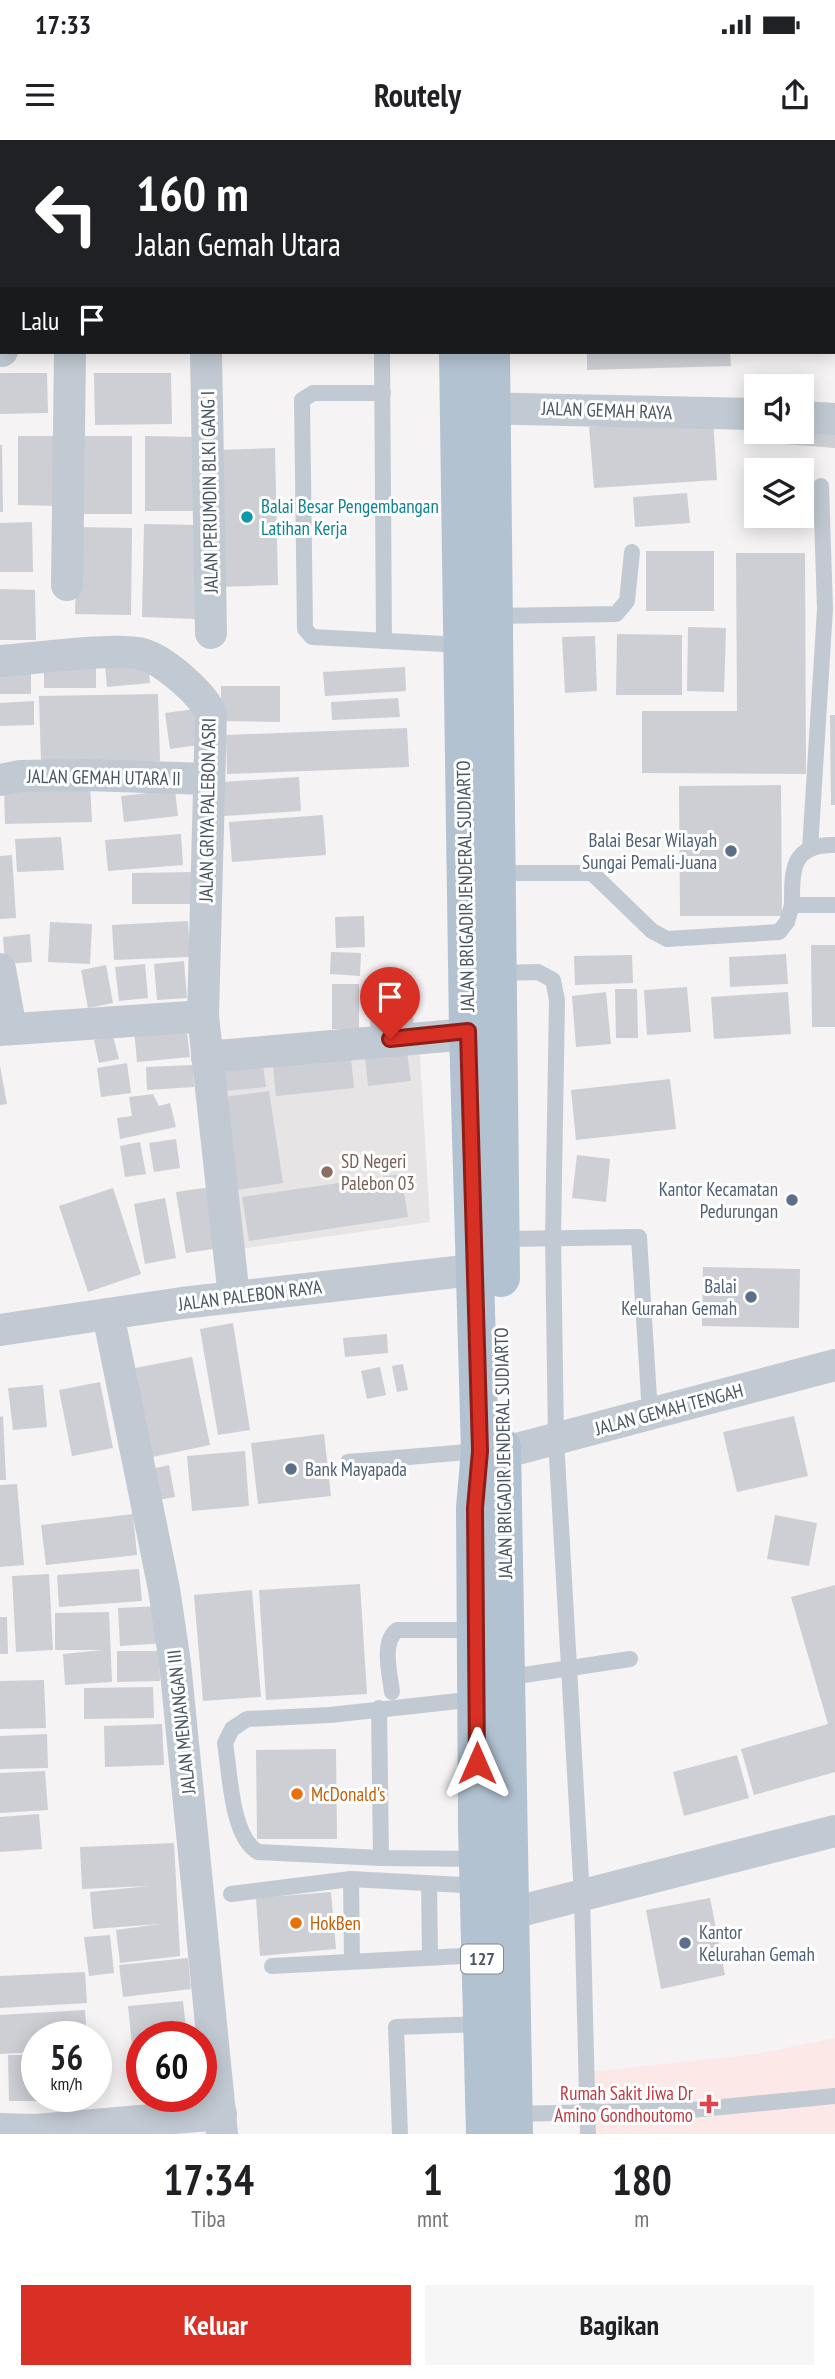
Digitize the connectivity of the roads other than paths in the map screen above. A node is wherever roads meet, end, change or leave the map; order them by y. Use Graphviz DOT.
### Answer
graph roads {
  1 [pos="69,354"];
  2 [pos="206,354"];
  3 [pos="382,354"];
  4 [pos="459,354"];
  5 [pos="490,354"];
  6 [pos="383,393"];
  7 [pos="474,407"];
  8 [pos="744,414"];
  9 [pos="814,418"];
  10 [pos="835,419"];
  11 [pos="821,486"];
  12 [pos="632,552"];
  13 [pos="67,585"];
  14 [pos="477,631"];
  15 [pos="211,633"];
  16 [pos="384,641"];
  17 [pos="0,661"];
  18 [pos="209,779"];
  19 [pos="0,780"];
  20 [pos="835,845"];
  21 [pos="810,849"];
  22 [pos="481,872"];
  23 [pos="792,905"];
  24 [pos="835,905"];
  25 [pos="0,968"];
  26 [pos="482,973"];
  27 [pos="203,1016"];
  28 [pos="5,1030"];
  29 [pos="483,1032"];
  30 [pos="207,1057"];
  31 [pos="553,1237"];
  32 [pos="488,1253"];
  33 [pos="234,1297"];
  34 [pos="108,1314"];
  35 [pos="0,1331"];
  36 [pos="835,1365"];
  37 [pos="650,1414"];
  38 [pos="556,1439"];
  39 [pos="491,1452"];
  40 [pos="348,1462"];
  41 [pos="491,1629"];
  42 [pos="630,1659"];
  43 [pos="570,1668"];
  44 [pos="492,1689"];
  45 [pos="392,1692"];
  46 [pos="379,1708"];
  47 [pos="835,1831"];
  48 [pos="381,1858"];
  49 [pos="351,1879"];
  50 [pos="499,1881"];
  51 [pos="429,1884"];
  52 [pos="231,1894"];
  53 [pos="582,1896"];
  54 [pos="498,1954"];
  55 [pos="430,1957"];
  56 [pos="352,1960"];
  57 [pos="272,1966"];
  58 [pos="483,2024"];
  59 [pos="835,2096"];
  60 [pos="588,2115"];
  61 [pos="221,2124"];
  62 [pos="499,2124"];
  63 [pos="0,2129"];
  64 [pos="36,2132"];
  65 [pos="400,2134"];
  66 [pos="588,2134"];
  1 -- 13 [label="street"];
  2 -- 15 [label="street, JALAN PERUMDIN BLKI GANG I"];
  3 -- 6 [label="lane"];
  4 -- 7 [label="main road, JALAN BRIGADIR JENDERAL SUDIARTO / 127"];
  5 -- 7 [label="main road, JALAN BRIGADIR JENDERAL SUDIARTO / 127"];
  6 -- 16 [label="lane"];
  6 -- 16 [label="lane"];
  7 -- 8 [label="street, JALAN GEMAH RAYA"];
  7 -- 14 [label="main road, JALAN BRIGADIR JENDERAL SUDIARTO / 127"];
  9 -- 10 [label="street"];
  11 -- 21 [label="lane"];
  12 -- 14 [label="lane"];
  14 -- 16 [label="lane"];
  14 -- 22 [label="main road, JALAN BRIGADIR JENDERAL SUDIARTO / 127"];
  17 -- 18 [label="street, JALAN GRIYA PALEBON ASRI"];
  18 -- 19 [label="street, JALAN GEMAH UTARA II"];
  18 -- 27 [label="street, JALAN GRIYA PALEBON ASRI"];
  20 -- 21 [label="lane"];
  21 -- 23 [label="lane"];
  22 -- 23 [label="lane"];
  22 -- 26 [label="main road, JALAN BRIGADIR JENDERAL SUDIARTO / 127"];
  23 -- 24 [label="lane"];
  25 -- 28 [label="street"];
  26 -- 29 [label="main road, JALAN BRIGADIR JENDERAL SUDIARTO / 127"];
  26 -- 31 [label="lane"];
  27 -- 28 [label="street"];
  27 -- 30 [label="street, JALAN GRIYA PALEBON ASRI"];
  29 -- 30 [label="street"];
  29 -- 32 [label="main road, JALAN BRIGADIR JENDERAL SUDIARTO / 127"];
  30 -- 33 [label="street, JALAN GRIYA PALEBON ASRI"];
  31 -- 32 [label="lane"];
  31 -- 37 [label="lane"];
  31 -- 38 [label="lane"];
  32 -- 33 [label="street, JALAN PALEBON RAYA"];
  32 -- 39 [label="main road, JALAN BRIGADIR JENDERAL SUDIARTO / 127"];
  33 -- 34 [label="street, JALAN PALEBON RAYA"];
  34 -- 35 [label="street, JALAN PALEBON RAYA"];
  34 -- 61 [label="street, JALAN MENJANGAN III"];
  36 -- 37 [label="street, JALAN GEMAH TENGAH"];
  37 -- 38 [label="street, JALAN GEMAH TENGAH"];
  38 -- 39 [label="street, JALAN GEMAH TENGAH"];
  38 -- 43 [label="lane"];
  39 -- 40 [label="lane"];
  39 -- 41 [label="main road, JALAN BRIGADIR JENDERAL SUDIARTO / 127"];
  41 -- 44 [label="main road, JALAN BRIGADIR JENDERAL SUDIARTO / 127"];
  41 -- 45 [label="lane"];
  42 -- 43 [label="lane"];
  43 -- 44 [label="lane"];
  43 -- 53 [label="lane"];
  44 -- 46 [label="lane"];
  44 -- 50 [label="main road, JALAN BRIGADIR JENDERAL SUDIARTO / 127"];
  46 -- 48 [label="lane"];
  46 -- 48 [label="lane"];
  47 -- 53 [label="street"];
  48 -- 50 [label="lane"];
  49 -- 51 [label="lane"];
  49 -- 52 [label="lane"];
  49 -- 56 [label="lane"];
  50 -- 51 [label="lane"];
  50 -- 53 [label="street"];
  50 -- 54 [label="main road, JALAN BRIGADIR JENDERAL SUDIARTO / 127"];
  51 -- 55 [label="lane"];
  53 -- 60 [label="lane"];
  54 -- 55 [label="lane"];
  54 -- 58 [label="main road, JALAN BRIGADIR JENDERAL SUDIARTO / 127"];
  54 -- 62 [label="main road, JALAN BRIGADIR JENDERAL SUDIARTO / 127"];
  55 -- 56 [label="lane"];
  56 -- 57 [label="lane"];
  58 -- 62 [label="main road, JALAN BRIGADIR JENDERAL SUDIARTO / 127"];
  58 -- 65 [label="lane"];
  59 -- 60 [label="lane"];
  60 -- 62 [label="lane"];
  60 -- 66 [label="lane"];
  61 -- 64 [label="street"];
  63 -- 64 [label="street"];
}
